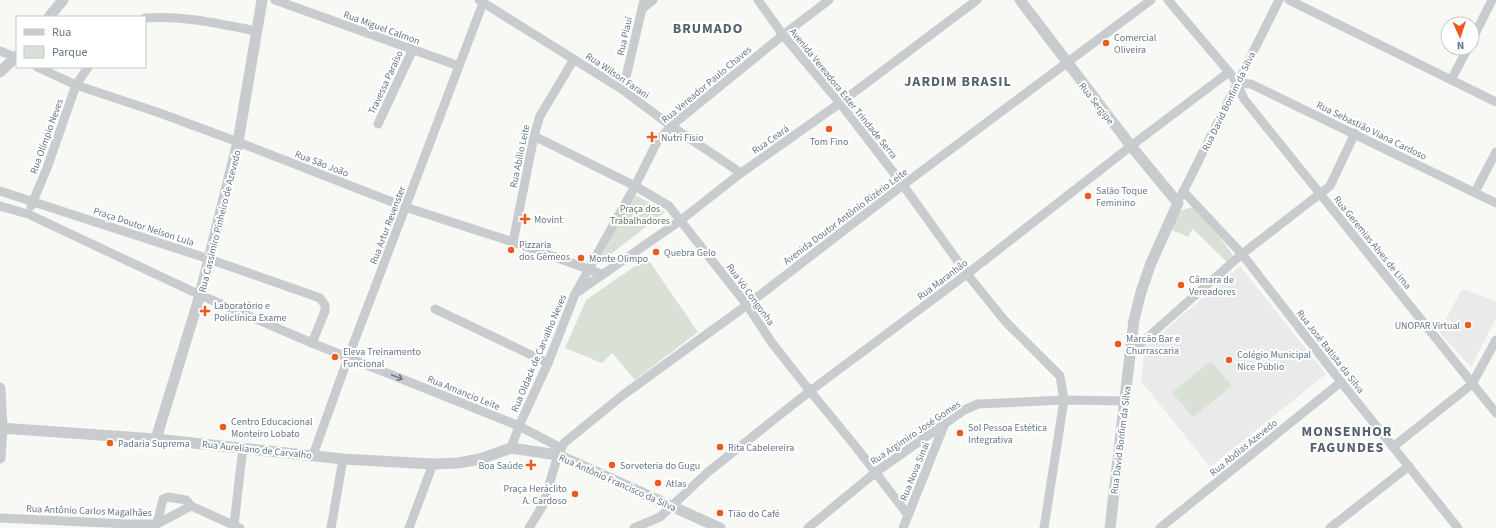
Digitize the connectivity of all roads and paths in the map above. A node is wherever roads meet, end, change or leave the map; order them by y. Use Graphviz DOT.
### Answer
graph roads {
  1 [pos="63,0"];
  2 [pos="262,0"];
  3 [pos="275,0"];
  4 [pos="644,0"];
  5 [pos="653,0"];
  6 [pos="758,0"];
  7 [pos="829,0"];
  8 [pos="976,0"];
  9 [pos="1020,0"];
  10 [pos="1151,0"];
  11 [pos="1168,0"];
  12 [pos="1279,0"];
  13 [pos="1290,0"];
  14 [pos="1492,0"];
  15 [pos="481,1"];
  16 [pos="642,9"];
  17 [pos="50,16"];
  18 [pos="146,18"];
  19 [pos="1480,24"];
  20 [pos="257,31"];
  21 [pos="783,35"];
  22 [pos="413,49"];
  23 [pos="0,51"];
  24 [pos="1464,56"];
  25 [pos="16,58"];
  26 [pos="16,59"];
  27 [pos="574,59"];
  28 [pos="1066,62"];
  29 [pos="459,66"];
  30 [pos="39,68"];
  31 [pos="87,68"];
  32 [pos="0,72"];
  33 [pos="1229,72"];
  34 [pos="1452,80"];
  35 [pos="1237,83"];
  36 [pos="76,84"];
  37 [pos="623,90"];
  38 [pos="1496,102"];
  39 [pos="840,103"];
  40 [pos="378,124"];
  41 [pos="671,126"];
  42 [pos="1355,133"];
  43 [pos="534,136"];
  44 [pos="238,142"];
  45 [pos="1131,146"];
  46 [pos="1496,152"];
  47 [pos="741,173"];
  48 [pos="903,185"];
  49 [pos="635,186"];
  50 [pos="0,191"];
  51 [pos="1183,191"];
  52 [pos="1475,192"];
  53 [pos="1320,193"];
  54 [pos="32,201"];
  55 [pos="1496,202"];
  56 [pos="1178,203"];
  57 [pos="0,206"];
  58 [pos="405,207"];
  59 [pos="28,214"];
  60 [pos="680,220"];
  61 [pos="512,242"];
  62 [pos="1242,254"];
  63 [pos="209,259"];
  64 [pos="589,269"];
  65 [pos="602,274"];
  66 [pos="967,274"];
  67 [pos="575,294"];
  68 [pos="200,295"];
  69 [pos="747,305"];
  70 [pos="435,309"];
  71 [pos="1496,340"];
  72 [pos="312,344"];
  73 [pos="1131,352"];
  74 [pos="348,358"];
  75 [pos="548,363"];
  76 [pos="1341,382"];
  77 [pos="1472,384"];
  78 [pos="0,388"];
  79 [pos="810,391"];
  80 [pos="1064,400"];
  81 [pos="1124,401"];
  82 [pos="1496,413"];
  83 [pos="945,423"];
  84 [pos="519,426"];
  85 [pos="1,428"];
  86 [pos="156,438"];
  87 [pos="243,447"];
  88 [pos="1393,447"];
  89 [pos="511,448"];
  90 [pos="560,451"];
  91 [pos="313,456"];
  92 [pos="0,458"];
  93 [pos="343,459"];
  94 [pos="433,464"];
  95 [pos="1409,466"];
  96 [pos="876,472"];
  97 [pos="671,505"];
  98 [pos="191,506"];
  99 [pos="908,514"];
  100 [pos="0,518"];
  101 [pos="157,524"];
  102 [pos="704,525"];
  103 [pos="237,527"];
  104 [pos="331,528"];
  105 [pos="409,528"];
  106 [pos="530,528"];
  107 [pos="634,528"];
  108 [pos="720,528"];
  109 [pos="808,528"];
  110 [pos="903,528"];
  111 [pos="1044,528"];
  112 [pos="1110,528"];
  113 [pos="1160,528"];
  114 [pos="1330,528"];
  115 [pos="1458,528"];
  1 -- 17 [label="street"];
  2 -- 20 [label="street, Rua Cassimiro Pinheiro de Azevedo"];
  3 -- 22 [label="street, Rua Miguel Calmon"];
  4 -- 16 [label="street, Rua Piauí"];
  5 -- 16 [label="street"];
  6 -- 21 [label="street, Avenida Vereadora Ester Trindade Serra"];
  7 -- 21 [label="street, Rua Vereador Paulo Chaves"];
  8 -- 39 [label="street, Rua Ceará"];
  9 -- 28 [label="street, Rua Sergipe"];
  10 -- 28 [label="street, Avenida Doutor Antônio Rizério Leite"];
  11 -- 33 [label="street, Rua Geremias Alves de Lima"];
  12 -- 35 [label="street, Rua David Bonfim da Silva"];
  13 -- 34 [label="street"];
  14 -- 19 [label="street"];
  15 -- 27 [label="street, Rua Wilson Farani"];
  15 -- 29 [label="street, Rua Artur Revenster"];
  16 -- 37 [label="street, Rua Piauí"];
  18 -- 20 [label="street"];
  20 -- 44 [label="street, Rua Cassimiro Pinheiro de Azevedo"];
  21 -- 39 [label="street, Avenida Vereadora Ester Trindade Serra"];
  21 -- 41 [label="street, Rua Vereador Paulo Chaves"];
  22 -- 29 [label="street, Rua Miguel Calmon"];
  22 -- 40 [label="street, Travessa Paraíso"];
  23 -- 25 [label="street"];
  24 -- 34 [label="street"];
  26 -- 32 [label="street"];
  27 -- 37 [label="street, Rua Wilson Farani"];
  27 -- 43 [label="street, Rua Abílio Leite"];
  28 -- 45 [label="street, Rua Sergipe"];
  28 -- 48 [label="street, Avenida Doutor Antônio Rizério Leite"];
  29 -- 58 [label="street, Rua Artur Revenster"];
  30 -- 36 [label="street, Rua São João"];
  31 -- 36 [label="street, Rua Olímpio Neves"];
  33 -- 35 [label="street, Rua Geremias Alves de Lima"];
  33 -- 45 [label="street, Rua Maranhão"];
  34 -- 38 [label="street"];
  35 -- 42 [label="street, Rua Sebastião Viana Cardoso"];
  35 -- 51 [label="street, Rua David Bonfim da Silva"];
  35 -- 53 [label="street, Rua Geremias Alves de Lima"];
  36 -- 44 [label="street, Rua São João"];
  36 -- 54 [label="street, Rua Olímpio Neves"];
  37 -- 41 [label="street, Rua Wilson Farani"];
  39 -- 47 [label="street, Rua Ceará"];
  39 -- 48 [label="street, Avenida Vereadora Ester Trindade Serra"];
  41 -- 47 [label="street, Rua Wilson Farani"];
  41 -- 49 [label="street, Rua Vereador Paulo Chaves"];
  42 -- 52 [label="street, Rua Sebastião Viana Cardoso"];
  42 -- 53 [label="street"];
  43 -- 49 [label="street, Rua Vó Congonha"];
  43 -- 61 [label="street, Rua Abílio Leite"];
  44 -- 58 [label="street, Rua São João"];
  44 -- 63 [label="street, Rua Cassimiro Pinheiro de Azevedo"];
  45 -- 56 [label="street, Rua Sergipe"];
  45 -- 66 [label="street, Rua Maranhão"];
  46 -- 52 [label="street"];
  47 -- 60 [label="street, Rua Ceará"];
  48 -- 66 [label="street, Avenida Vereadora Ester Trindade Serra"];
  48 -- 69 [label="street, Avenida Doutor Antônio Rizério Leite"];
  49 -- 60 [label="street, Rua Vó Congonha"];
  49 -- 64 [label="street, Rua Vereador Paulo Chaves"];
  50 -- 54 [label="street, Praça Doutor Nelson Lula"];
  51 -- 56 [label="street, Rua David Bonfim da Silva"];
  51 -- 62 [label="street, Rua José Batista da Silva"];
  52 -- 55 [label="street, Rua Sebastião Viana Cardoso"];
  53 -- 62 [label="street"];
  53 -- 77 [label="street, Rua Geremias Alves de Lima"];
  54 -- 59 [label="street, Rua Olímpio Neves"];
  54 -- 63 [label="street, Praça Doutor Nelson Lula"];
  56 -- 73 [label="street, Rua David Bonfim da Silva"];
  57 -- 59 [label="street"];
  58 -- 61 [label="street, Rua São João"];
  58 -- 74 [label="street, Rua Artur Revenster"];
  59 -- 68 [label="street"];
  60 -- 65 [label="street, Rua Ceará"];
  60 -- 69 [label="street, Rua Vó Congonha"];
  61 -- 64 [label="street, Rua São João"];
  62 -- 73 [label="street"];
  62 -- 76 [label="street, Rua José Batista da Silva"];
  63 -- 68 [label="street, Rua Cassimiro Pinheiro de Azevedo"];
  63 -- 72 [label="street, Praça Doutor Nelson Lula"];
  64 -- 65 [label="street, Rua São João"];
  64 -- 67 [label="street, Rua Oldack de Carvalho Neves"];
  65 -- 67 [label="street, Rua Ceará"];
  66 -- 79 [label="street, Rua Maranhão"];
  66 -- 80 [label="street, Avenida Vereadora Ester Trindade Serra"];
  67 -- 75 [label="street, Rua Oldack de Carvalho Neves"];
  68 -- 72 [label="street"];
  68 -- 86 [label="street, Rua Cassimiro Pinheiro de Azevedo"];
  69 -- 79 [label="street, Rua Vó Congonha"];
  69 -- 90 [label="street, Avenida Doutor Antônio Rizério Leite"];
  70 -- 75 [label="street"];
  71 -- 77 [label="street"];
  72 -- 74 [label="street, Rua Amancio Leite"];
  73 -- 81 [label="street, Rua David Bonfim da Silva"];
  74 -- 84 [label="street, Rua Amancio Leite, one-way"];
  74 -- 91 [label="street, Rua Artur Revenster"];
  75 -- 84 [label="street, Rua Oldack de Carvalho Neves"];
  76 -- 88 [label="street, Rua José Batista da Silva"];
  76 -- 113 [label="street, Rua Abdias Azevedo"];
  77 -- 82 [label="street, Rua Geremias Alves de Lima"];
  77 -- 88 [label="street"];
  78 -- 85 [label="street"];
  79 -- 96 [label="street, Rua Vó Congonha"];
  79 -- 97 [label="street, Rua Maranhão"];
  80 -- 81 [label="street, Rua Argimiro José Gomes"];
  80 -- 83 [label="street, Rua Argimiro José Gomes"];
  80 -- 111 [label="street, Avenida Vereadora Ester Trindade Serra"];
  81 -- 112 [label="street, Rua David Bonfim da Silva"];
  83 -- 96 [label="street, Rua Argimiro José Gomes"];
  83 -- 99 [label="street, Rua Nova Sinai"];
  84 -- 89 [label="street, Rua Oldack de Carvalho Neves"];
  84 -- 90 [label="street, Rua Amancio Leite"];
  85 -- 86 [label="street, Rua Aureliano de Carvalho"];
  85 -- 92 [label="street"];
  86 -- 87 [label="street, Rua Aureliano de Carvalho"];
  87 -- 91 [label="street, Rua Aureliano de Carvalho"];
  87 -- 103 [label="street"];
  88 -- 95 [label="street, Rua José Batista da Silva"];
  89 -- 90 [label="street, Rua Antônio Francisco da Silva"];
  89 -- 94 [label="street, Rua Aureliano de Carvalho"];
  90 -- 97 [label="street, Rua Antônio Francisco da Silva"];
  90 -- 106 [label="street"];
  91 -- 93 [label="street, Rua Aureliano de Carvalho"];
  93 -- 94 [label="street, Rua Aureliano de Carvalho"];
  93 -- 104 [label="street"];
  94 -- 105 [label="street"];
  95 -- 114 [label="street"];
  95 -- 115 [label="street, Rua José Batista da Silva"];
  96 -- 99 [label="street, Rua Vó Congonha"];
  96 -- 109 [label="street, Rua Argimiro José Gomes"];
  97 -- 102 [label="street, Rua Antônio Francisco da Silva"];
  97 -- 107 [label="street"];
  98 -- 101 [label="street, Rua Antônio Carlos Magalhães"];
  98 -- 101 [label="street"];
  98 -- 103 [label="street"];
  99 -- 110 [label="street, Rua Nova Sinai"];
  100 -- 101 [label="street, Rua Antônio Carlos Magalhães"];
  102 -- 108 [label="street, Rua Antônio Francisco da Silva"];
}
